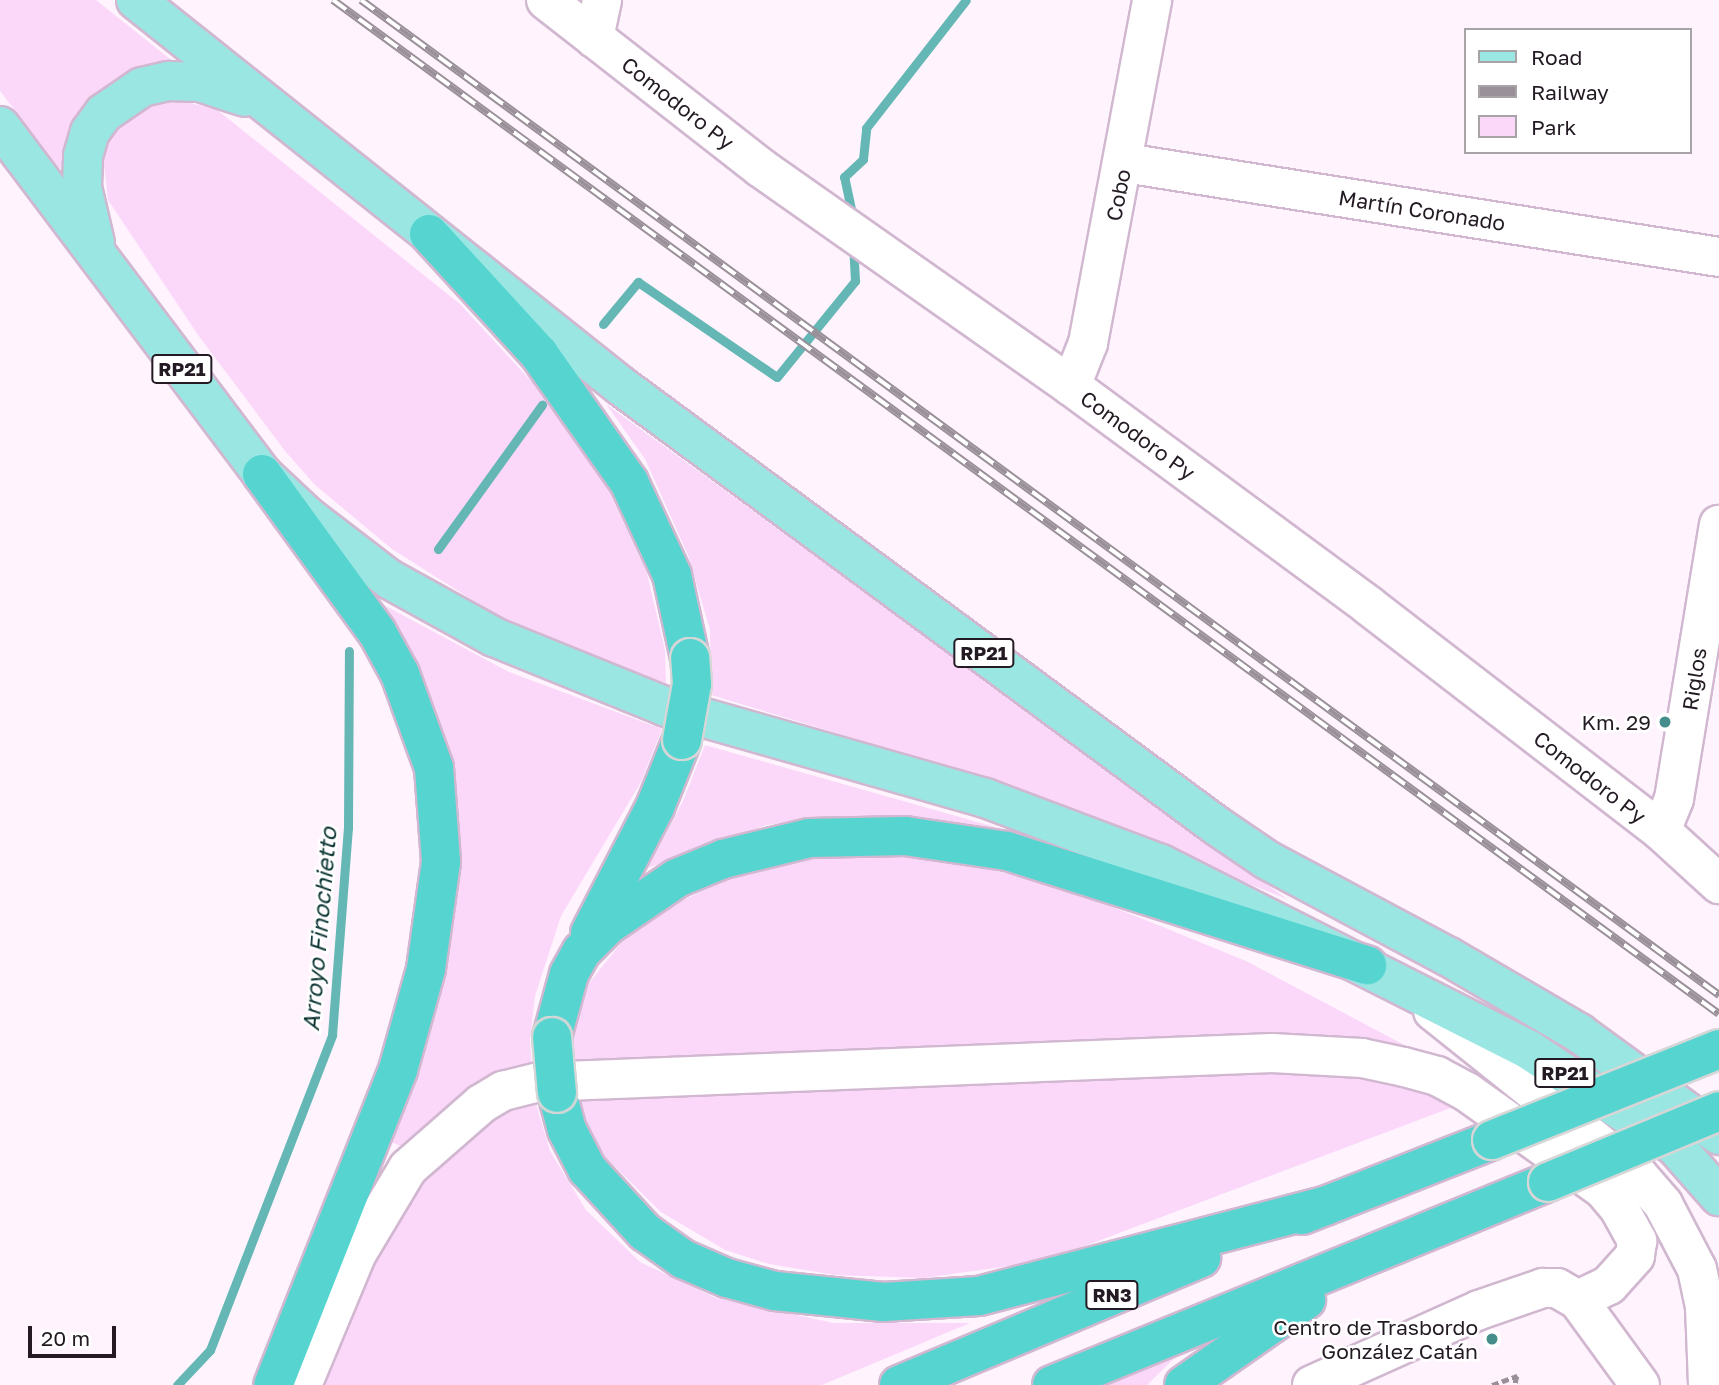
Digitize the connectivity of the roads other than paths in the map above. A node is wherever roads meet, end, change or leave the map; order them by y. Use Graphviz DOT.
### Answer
graph roads {
  1 [pos="136,0"];
  2 [pos="547,0"];
  3 [pos="602,0"];
  4 [pos="1152,0"];
  5 [pos="594,38"];
  6 [pos="284,118"];
  7 [pos="0,126"];
  8 [pos="1125,163"];
  9 [pos="429,234"];
  10 [pos="1719,257"];
  11 [pos="102,263"];
  12 [pos="1071,386"];
  13 [pos="262,474"];
  14 [pos="1719,524"];
  15 [pos="1661,831"];
  16 [pos="1719,884"];
  17 [pos="582,951"];
  18 [pos="1378,971"];
  19 [pos="1719,1049"];
  20 [pos="1719,1111"];
  21 [pos="1719,1135"];
  22 [pos="1719,1196"];
  23 [pos="1325,1206"];
  24 [pos="1410,1238"];
  25 [pos="1578,1300"];
  26 [pos="273,1385"];
  27 [pos="302,1385"];
  28 [pos="899,1385"];
  29 [pos="1052,1385"];
  30 [pos="1184,1385"];
  31 [pos="1312,1385"];
  32 [pos="1640,1385"];
  33 [pos="1708,1385"];
  1 -- 6 [label="main road, RP21"];
  2 -- 5 [label="street, Comodoro Py"];
  3 -- 5 [label="street"];
  4 -- 8 [label="street, Cobo"];
  5 -- 12 [label="street, Comodoro Py"];
  6 -- 9 [label="main road, RP21"];
  6 -- 11 [label="main road"];
  7 -- 11 [label="main road, RP21"];
  8 -- 10 [label="street, Martín Coronado"];
  8 -- 12 [label="street, Cobo"];
  9 -- 17 [label="highway, bridge"];
  9 -- 21 [label="main road, RP21"];
  11 -- 13 [label="main road, RP21"];
  12 -- 15 [label="street, Comodoro Py"];
  13 -- 18 [label="main road, RP21"];
  13 -- 26 [label="highway"];
  14 -- 15 [label="street, Riglos"];
  15 -- 16 [label="street, Comodoro Py"];
  17 -- 18 [label="highway"];
  17 -- 23 [label="highway, bridge"];
  18 -- 22 [label="main road, RP21"];
  18 -- 33 [label="street"];
  19 -- 23 [label="highway, RN3, bridge"];
  20 -- 24 [label="highway, bridge"];
  23 -- 28 [label="highway, RN3"];
  24 -- 29 [label="highway"];
  24 -- 30 [label="highway"];
  25 -- 27 [label="street"];
  25 -- 31 [label="street"];
  25 -- 32 [label="street"];
}
